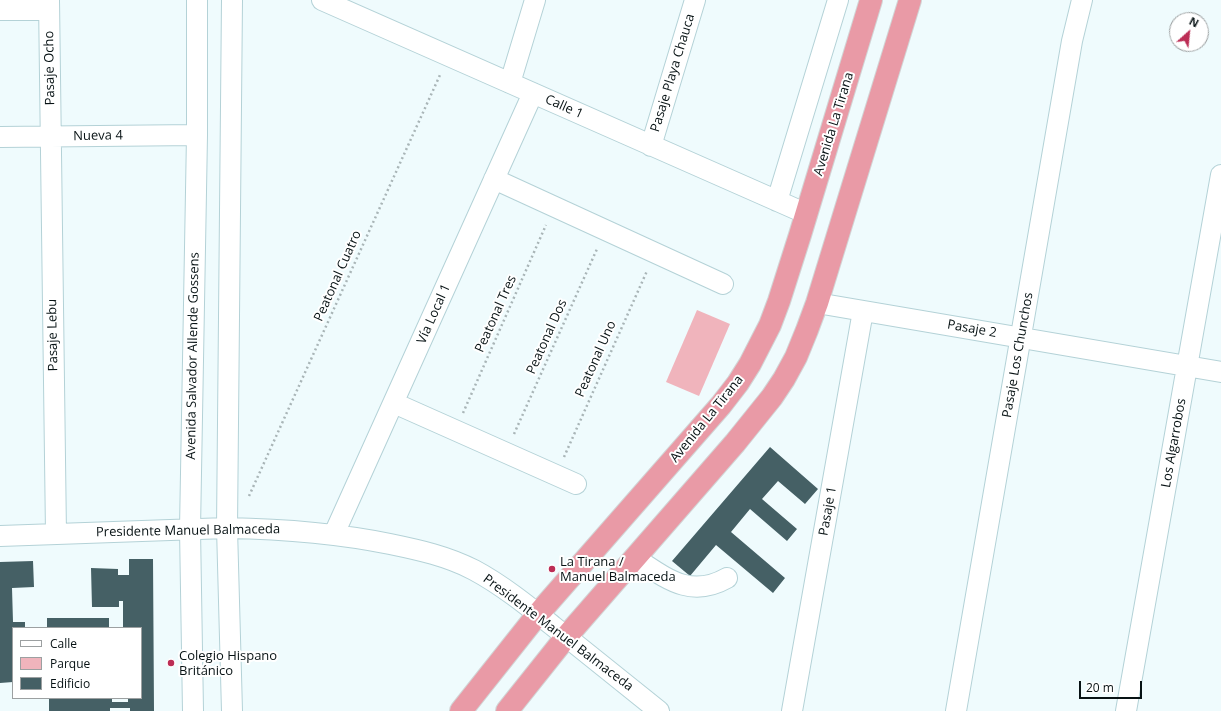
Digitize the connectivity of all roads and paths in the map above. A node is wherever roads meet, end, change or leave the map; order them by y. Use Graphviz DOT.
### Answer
graph roads {
  1 [pos="197,0"];
  2 [pos="232,0"];
  3 [pos="322,0"];
  4 [pos="535,0"];
  5 [pos="695,0"];
  6 [pos="838,0"];
  7 [pos="871,0"];
  8 [pos="910,0"];
  9 [pos="1082,0"];
  10 [pos="49,5"];
  11 [pos="363,8"];
  12 [pos="0,10"];
  13 [pos="449,56"];
  14 [pos="510,83"];
  15 [pos="533,93"];
  16 [pos="197,135"];
  17 [pos="50,136"];
  18 [pos="0,137"];
  19 [pos="651,146"];
  20 [pos="1221,175"];
  21 [pos="494,179"];
  22 [pos="777,201"];
  23 [pos="554,206"];
  24 [pos="806,214"];
  25 [pos="605,230"];
  26 [pos="655,253"];
  27 [pos="723,284"];
  28 [pos="818,303"];
  29 [pos="863,311"];
  30 [pos="1021,338"];
  31 [pos="1187,366"];
  32 [pos="1221,372"];
  33 [pos="394,402"];
  34 [pos="455,430"];
  35 [pos="506,452"];
  36 [pos="556,474"];
  37 [pos="576,484"];
  38 [pos="249,496"];
  39 [pos="227,528"];
  40 [pos="190,530"];
  41 [pos="56,534"];
  42 [pos="334,534"];
  43 [pos="0,536"];
  44 [pos="635,558"];
  45 [pos="727,578"];
  46 [pos="538,614"];
  47 [pos="566,636"];
  48 [pos="193,711"];
  49 [pos="232,711"];
  50 [pos="461,711"];
  51 [pos="507,711"];
  52 [pos="659,711"];
  53 [pos="792,711"];
  54 [pos="956,711"];
  55 [pos="1126,711"];
  1 -- 16 [label="street, Avenida Salvador Allende Gossens"];
  2 -- 39 [label="street"];
  3 -- 11 [label="street, Calle 1"];
  4 -- 14 [label="street"];
  5 -- 19 [label="street, Pasaje Playa Chauca"];
  6 -- 22 [label="street"];
  7 -- 24 [label="highway, Avenida La Tirana"];
  8 -- 28 [label="highway"];
  9 -- 30 [label="street, Pasaje Los Chunchos"];
  10 -- 12 [label="street"];
  10 -- 17 [label="street, Pasaje Ocho"];
  11 -- 13 [label="street, Calle 1"];
  13 -- 14 [label="street, Calle 1"];
  13 -- 38 [label="path, Peatonal Cuatro"];
  14 -- 15 [label="street, Calle 1"];
  15 -- 19 [label="street, Calle 1"];
  15 -- 21 [label="street, Vía Local 1"];
  16 -- 17 [label="street, Nueva 4"];
  16 -- 40 [label="street, Avenida Salvador Allende Gossens"];
  17 -- 18 [label="street, Nueva 4"];
  17 -- 41 [label="street, Pasaje Lebu"];
  19 -- 22 [label="street, Calle 1"];
  20 -- 31 [label="street, Los Algarrobos"];
  21 -- 23 [label="street"];
  21 -- 33 [label="street, Vía Local 1"];
  22 -- 24 [label="street, Calle 1"];
  23 -- 25 [label="street"];
  23 -- 34 [label="path, Peatonal Tres"];
  24 -- 46 [label="highway, Avenida La Tirana"];
  25 -- 26 [label="street"];
  25 -- 35 [label="path, Peatonal Dos"];
  26 -- 27 [label="street"];
  26 -- 36 [label="path, Peatonal Uno"];
  28 -- 29 [label="street, Pasaje 2"];
  28 -- 44 [label="highway"];
  29 -- 30 [label="street, Pasaje 2"];
  29 -- 53 [label="street, Pasaje 1"];
  30 -- 31 [label="street, Pasaje 2"];
  30 -- 54 [label="street, Pasaje Los Chunchos"];
  31 -- 32 [label="street, Pasaje 2"];
  31 -- 55 [label="street, Los Algarrobos"];
  33 -- 34 [label="street"];
  33 -- 42 [label="street, Vía Local 1"];
  34 -- 35 [label="street"];
  35 -- 36 [label="street"];
  36 -- 37 [label="street"];
  39 -- 40 [label="street, Presidente Manuel Balmaceda"];
  39 -- 42 [label="street, Presidente Manuel Balmaceda"];
  39 -- 49 [label="street"];
  40 -- 41 [label="street, Presidente Manuel Balmaceda"];
  40 -- 48 [label="street, Avenida Salvador Allende Gossens"];
  41 -- 43 [label="street, Presidente Manuel Balmaceda"];
  42 -- 46 [label="street, Presidente Manuel Balmaceda"];
  44 -- 45 [label="street"];
  44 -- 47 [label="highway"];
  46 -- 47 [label="street, Presidente Manuel Balmaceda"];
  46 -- 50 [label="highway, Avenida La Tirana"];
  47 -- 51 [label="highway"];
  47 -- 52 [label="street, Presidente Manuel Balmaceda"];
}
